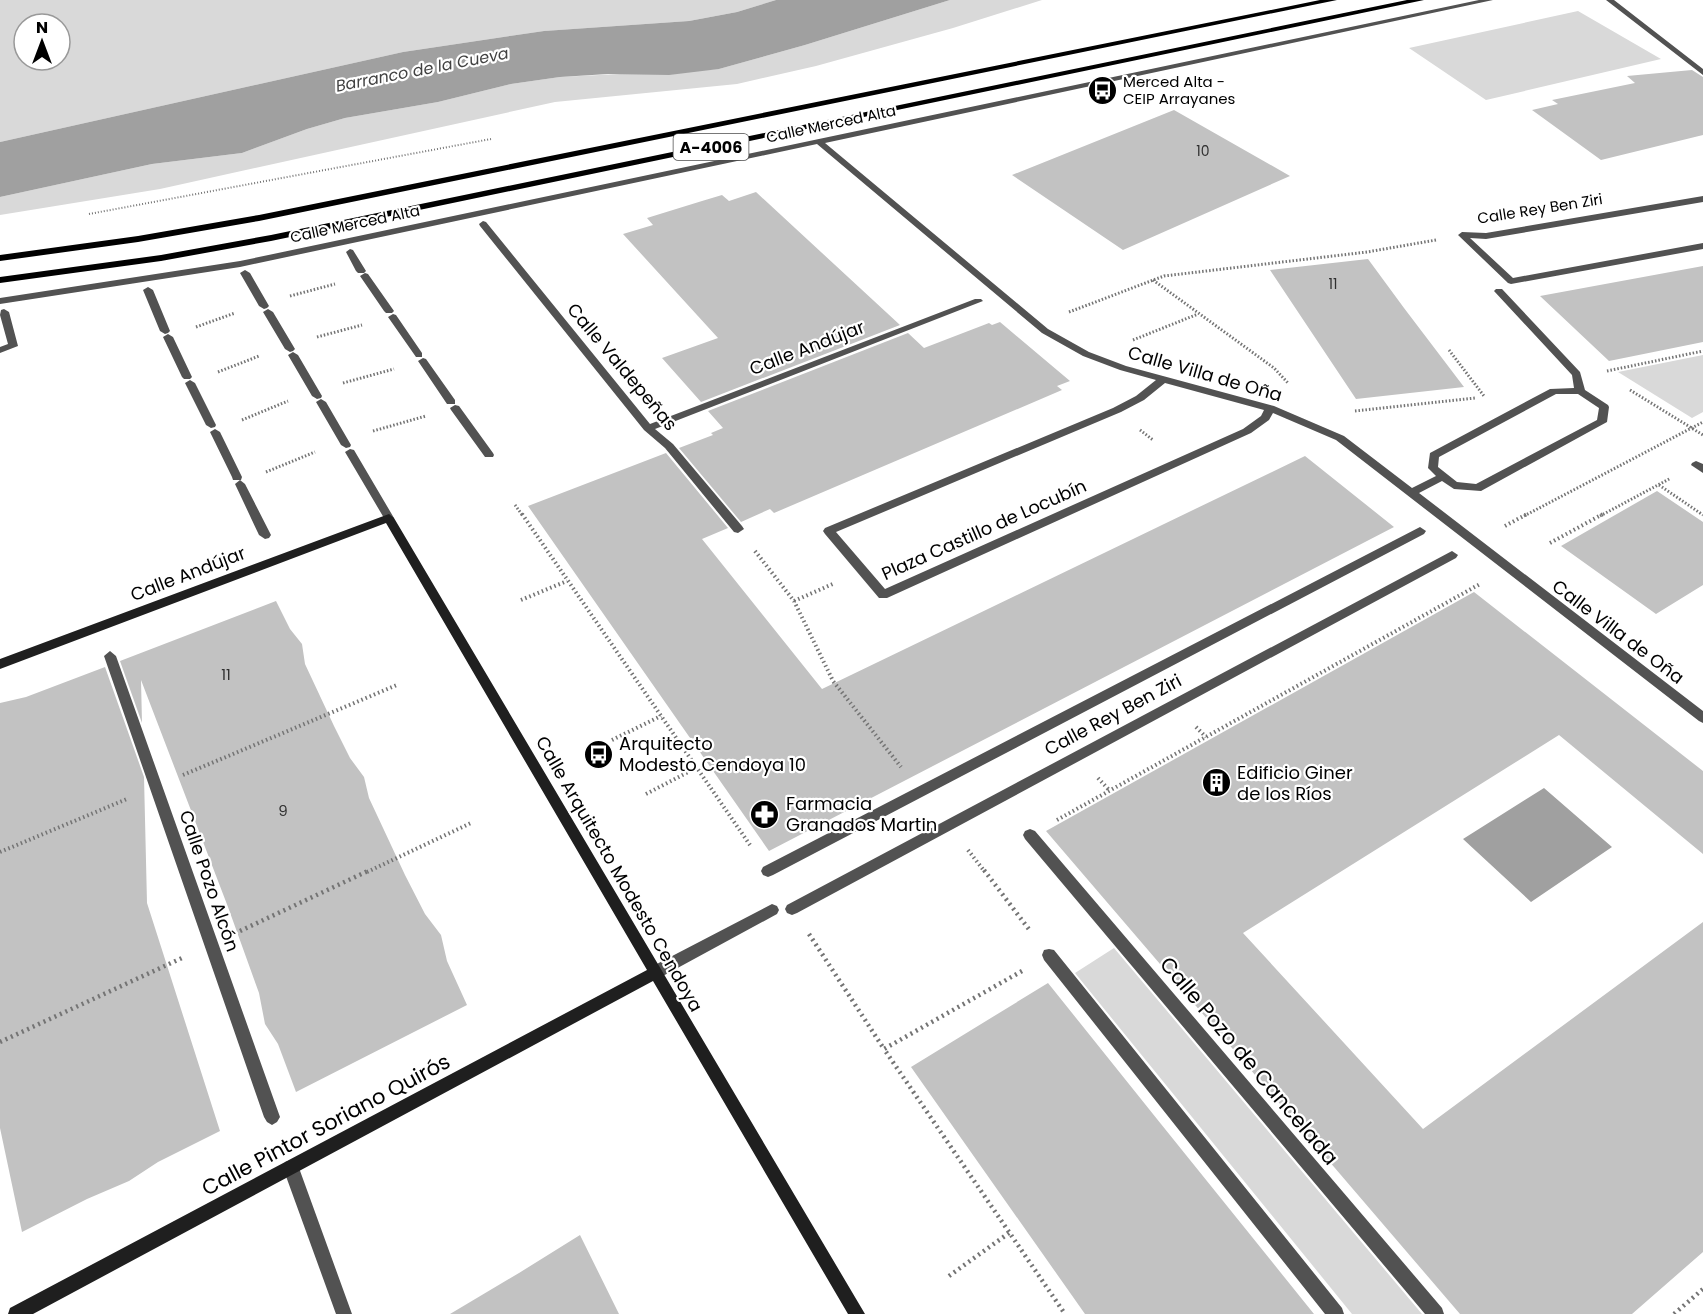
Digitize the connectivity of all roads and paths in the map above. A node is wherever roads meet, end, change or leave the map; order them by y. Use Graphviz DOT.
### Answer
graph roads {
  1 [pos="1333,0"];
  2 [pos="1420,0"];
  3 [pos="1489,0"];
  4 [pos="1610,0"];
  5 [pos="1703,74"];
  6 [pos="494,138"];
  7 [pos="819,142"];
  8 [pos="1703,199"];
  9 [pos="79,215"];
  10 [pos="483,224"];
  11 [pos="1462,235"];
  12 [pos="1703,246"];
  13 [pos="350,252"];
  14 [pos="0,258"];
  15 [pos="245,273"];
  16 [pos="1152,279"];
  17 [pos="0,280"];
  18 [pos="148,290"];
  19 [pos="1499,291"];
  20 [pos="0,301"];
  21 [pos="978,302"];
  22 [pos="4,312"];
  23 [pos="1068,313"];
  24 [pos="1198,314"];
  25 [pos="1123,344"];
  26 [pos="0,350"];
  27 [pos="1449,350"];
  28 [pos="1703,351"];
  29 [pos="1603,371"];
  30 [pos="1162,380"];
  31 [pos="1292,387"];
  32 [pos="1580,392"];
  33 [pos="1270,408"];
  34 [pos="1346,412"];
  35 [pos="1703,422"];
  36 [pos="1136,426"];
  37 [pos="648,428"];
  38 [pos="1161,447"];
  39 [pos="489,455"];
  40 [pos="1700,467"];
  41 [pos="1442,477"];
  42 [pos="1658,485"];
  43 [pos="1410,493"];
  44 [pos="515,504"];
  45 [pos="1703,514"];
  46 [pos="389,518"];
  47 [pos="1504,527"];
  48 [pos="738,529"];
  49 [pos="1420,531"];
  50 [pos="265,535"];
  51 [pos="1550,543"];
  52 [pos="1452,555"];
  53 [pos="862,572"];
  54 [pos="568,581"];
  55 [pos="1484,581"];
  56 [pos="521,600"];
  57 [pos="794,601"];
  58 [pos="110,656"];
  59 [pos="0,664"];
  60 [pos="397,685"];
  61 [pos="662,716"];
  62 [pos="1703,718"];
  63 [pos="612,740"];
  64 [pos="696,768"];
  65 [pos="902,768"];
  66 [pos="156,787"];
  67 [pos="646,794"];
  68 [pos="1030,835"];
  69 [pos="964,846"];
  70 [pos="0,852"];
  71 [pos="768,871"];
  72 [pos="792,909"];
  73 [pos="772,910"];
  74 [pos="1048,955"];
  75 [pos="656,972"];
  76 [pos="884,1049"];
  77 [pos="272,1118"];
  78 [pos="291,1168"];
  79 [pos="1010,1233"];
  80 [pos="949,1276"];
  81 [pos="1703,1288"];
  82 [pos="16,1314"];
  83 [pos="344,1314"];
  84 [pos="857,1314"];
  85 [pos="1065,1314"];
  86 [pos="1336,1314"];
  87 [pos="1436,1314"];
  88 [pos="1674,1314"];
  1 -- 14 [label="main road, Calle Merced Alta / A-4006"];
  2 -- 17 [label="main road, Calle Merced Alta / A-4006"];
  3 -- 7 [label="street, Calle Merced Alta"];
  4 -- 5 [label="street"];
  6 -- 9 [label="path"];
  7 -- 20 [label="street, Calle Merced Alta"];
  7 -- 30 [label="street, Calle Villa de Oña"];
  8 -- 11 [label="street, Calle Rey Ben Ziri"];
  10 -- 37 [label="street, Calle Valdepeñas"];
  11 -- 12 [label="street, Calle Rey Ben Ziri"];
  11 -- 16 [label="path"];
  13 -- 39 [label="street"];
  15 -- 46 [label="street, Calle Arquitecto Modesto Cendoya"];
  16 -- 23 [label="path"];
  16 -- 24 [label="path"];
  18 -- 50 [label="street"];
  19 -- 32 [label="street"];
  21 -- 37 [label="street, Calle Andújar"];
  22 -- 26 [label="street"];
  24 -- 25 [label="path"];
  24 -- 31 [label="path"];
  27 -- 34 [label="path"];
  28 -- 29 [label="path"];
  30 -- 33 [label="street, Calle Villa de Oña"];
  30 -- 53 [label="street, Plaza Castillo de Locubín"];
  32 -- 41 [label="street"];
  32 -- 41 [label="street"];
  33 -- 43 [label="street, Calle Villa de Oña"];
  33 -- 53 [label="street, Plaza Castillo de Locubín"];
  35 -- 47 [label="path"];
  36 -- 38 [label="path"];
  37 -- 48 [label="street, Calle Valdepeñas"];
  40 -- 42 [label="path"];
  41 -- 43 [label="street"];
  42 -- 45 [label="path"];
  42 -- 51 [label="path"];
  43 -- 62 [label="street, Calle Villa de Oña"];
  44 -- 54 [label="path"];
  46 -- 59 [label="street, Calle Andújar"];
  46 -- 75 [label="street, Calle Arquitecto Modesto Cendoya"];
  48 -- 57 [label="path"];
  49 -- 71 [label="street, Calle Rey Ben Ziri"];
  52 -- 72 [label="street, Calle Rey Ben Ziri"];
  53 -- 57 [label="path"];
  54 -- 56 [label="path"];
  54 -- 61 [label="path"];
  55 -- 68 [label="path"];
  57 -- 65 [label="path"];
  58 -- 66 [label="street, Calle Pozo Alcón"];
  60 -- 66 [label="path"];
  61 -- 63 [label="path"];
  61 -- 64 [label="path"];
  64 -- 67 [label="path"];
  64 -- 71 [label="path"];
  66 -- 70 [label="path"];
  66 -- 77 [label="street, Calle Pozo Alcón"];
  68 -- 87 [label="street, Calle Pozo de Cancelada"];
  69 -- 74 [label="path"];
  72 -- 76 [label="path"];
  73 -- 75 [label="street"];
  74 -- 76 [label="path"];
  74 -- 86 [label="street"];
  75 -- 78 [label="street, Calle Pintor Soriano Quirós"];
  75 -- 84 [label="street, Calle Arquitecto Modesto Cendoya"];
  76 -- 79 [label="path"];
  78 -- 82 [label="street, Calle Pintor Soriano Quirós"];
  78 -- 83 [label="street"];
  79 -- 80 [label="path"];
  79 -- 85 [label="path"];
  81 -- 88 [label="path"];
}
